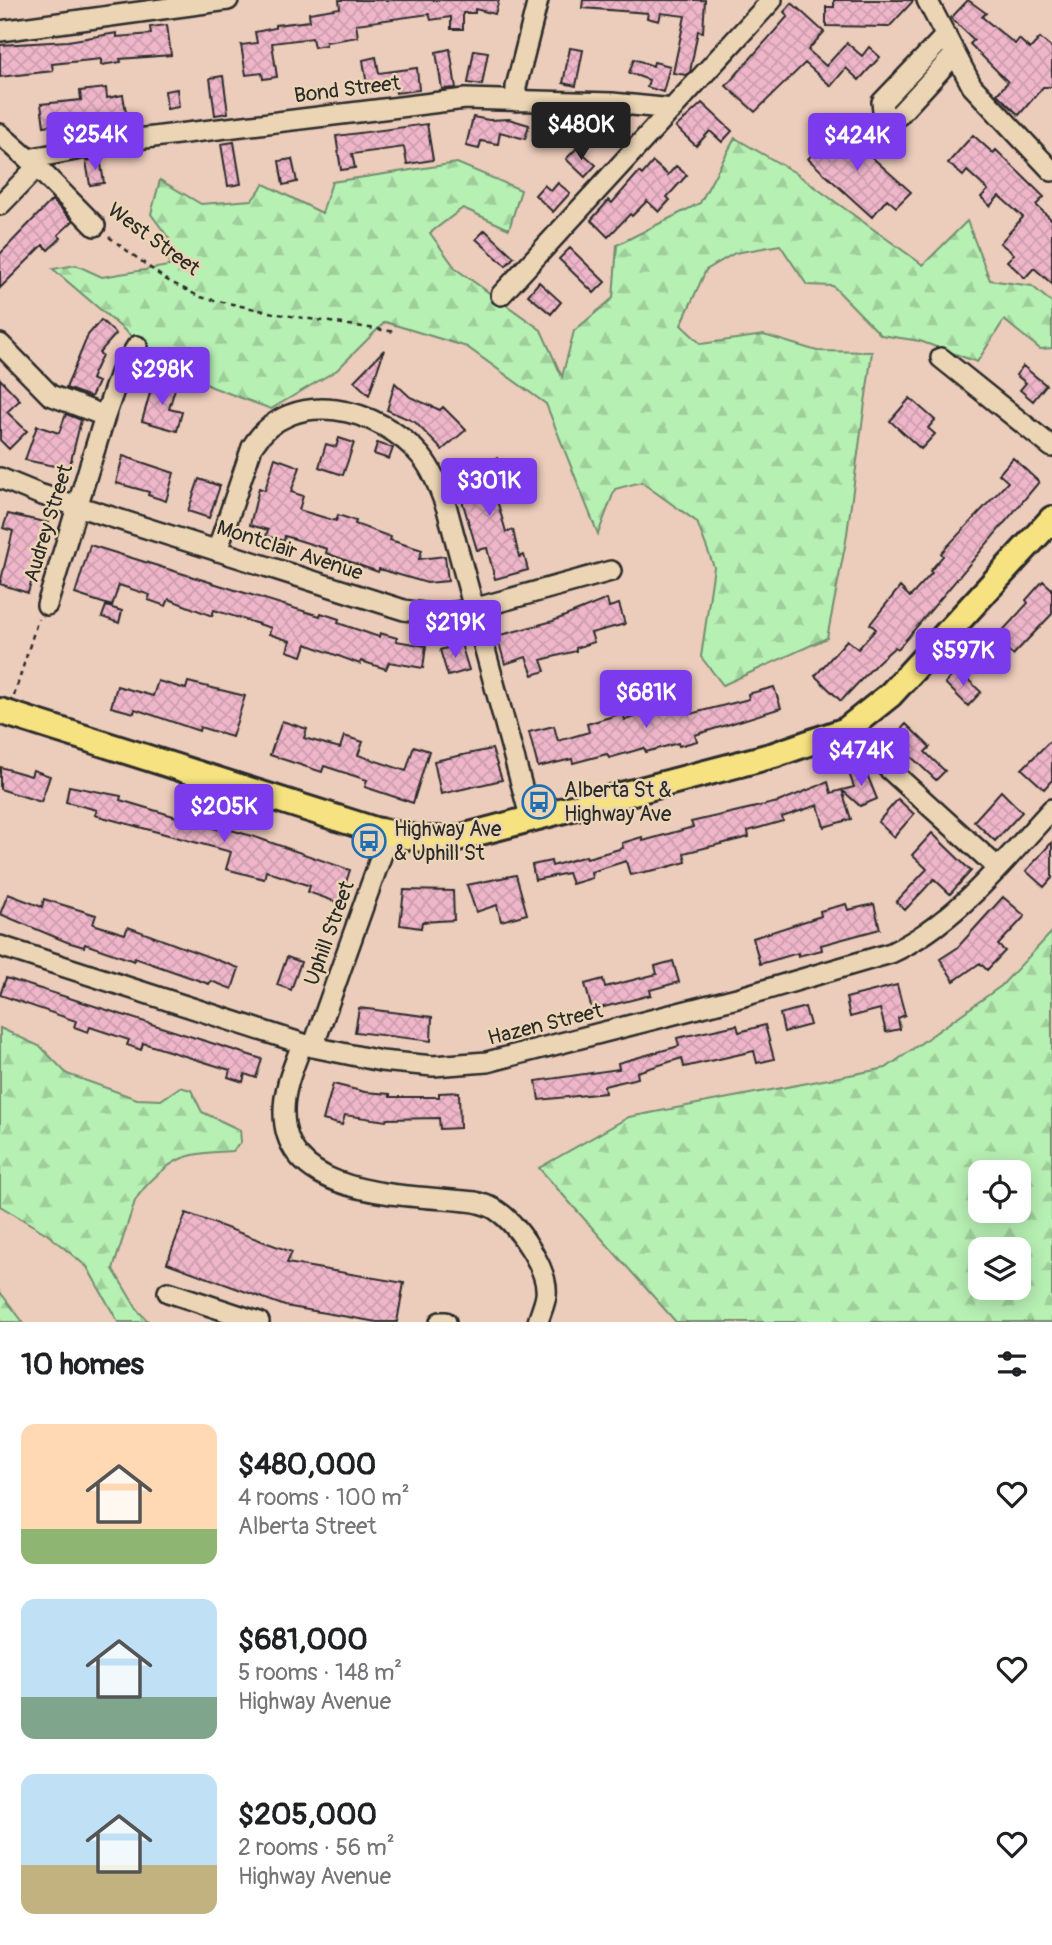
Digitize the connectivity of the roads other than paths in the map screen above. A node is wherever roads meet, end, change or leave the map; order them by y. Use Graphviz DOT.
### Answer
graph roads {
  1 [pos="228,0"];
  2 [pos="538,0"];
  3 [pos="772,0"];
  4 [pos="927,0"];
  5 [pos="0,32"];
  6 [pos="946,34"];
  7 [pos="956,54"];
  8 [pos="516,101"];
  9 [pos="673,109"];
  10 [pos="0,134"];
  11 [pos="33,163"];
  12 [pos="1052,172"];
  13 [pos="0,205"];
  14 [pos="95,226"];
  15 [pos="501,295"];
  16 [pos="0,344"];
  17 [pos="136,346"];
  18 [pos="941,358"];
  19 [pos="105,416"];
  20 [pos="1052,447"];
  21 [pos="0,478"];
  22 [pos="77,506"];
  23 [pos="1052,519"];
  24 [pos="217,551"];
  25 [pos="611,571"];
  26 [pos="47,605"];
  27 [pos="473,609"];
  28 [pos="4,712"];
  29 [pos="846,730"];
  30 [pos="1052,809"];
  31 [pos="531,820"];
  32 [pos="389,834"];
  33 [pos="998,868"];
  34 [pos="0,946"];
  35 [pos="307,1045"];
  36 [pos="168,1292"];
  37 [pos="259,1322"];
  38 [pos="440,1322"];
  39 [pos="446,1322"];
  40 [pos="538,1322"];
  1 -- 5 [label="street"];
  2 -- 8 [label="street"];
  3 -- 9 [label="street"];
  4 -- 6 [label="street"];
  6 -- 7 [label="street"];
  6 -- 7 [label="street"];
  7 -- 12 [label="street"];
  8 -- 9 [label="street, Bond Street"];
  8 -- 11 [label="street, Bond Street"];
  9 -- 15 [label="street"];
  10 -- 11 [label="street, West Street"];
  11 -- 13 [label="street"];
  11 -- 14 [label="street, West Street"];
  16 -- 19 [label="street"];
  17 -- 19 [label="street, Audrey Street"];
  18 -- 20 [label="street"];
  19 -- 22 [label="street, Audrey Street"];
  21 -- 22 [label="street, Montclair Avenue"];
  22 -- 24 [label="street, Montclair Avenue"];
  22 -- 26 [label="street, Audrey Street"];
  23 -- 29 [label="main road"];
  24 -- 27 [label="street, Montclair Avenue"];
  24 -- 27 [label="street"];
  25 -- 27 [label="street, Montclair Avenue"];
  27 -- 31 [label="street"];
  28 -- 32 [label="main road"];
  29 -- 31 [label="main road"];
  29 -- 33 [label="street"];
  30 -- 33 [label="street, Hazen Street"];
  31 -- 32 [label="main road"];
  32 -- 35 [label="street, Uphill Street"];
  33 -- 35 [label="street, Hazen Street"];
  34 -- 35 [label="street, Hazen Street"];
  35 -- 40 [label="street, Uphill Street"];
  36 -- 37 [label="street"];
  38 -- 39 [label="street"];
}
